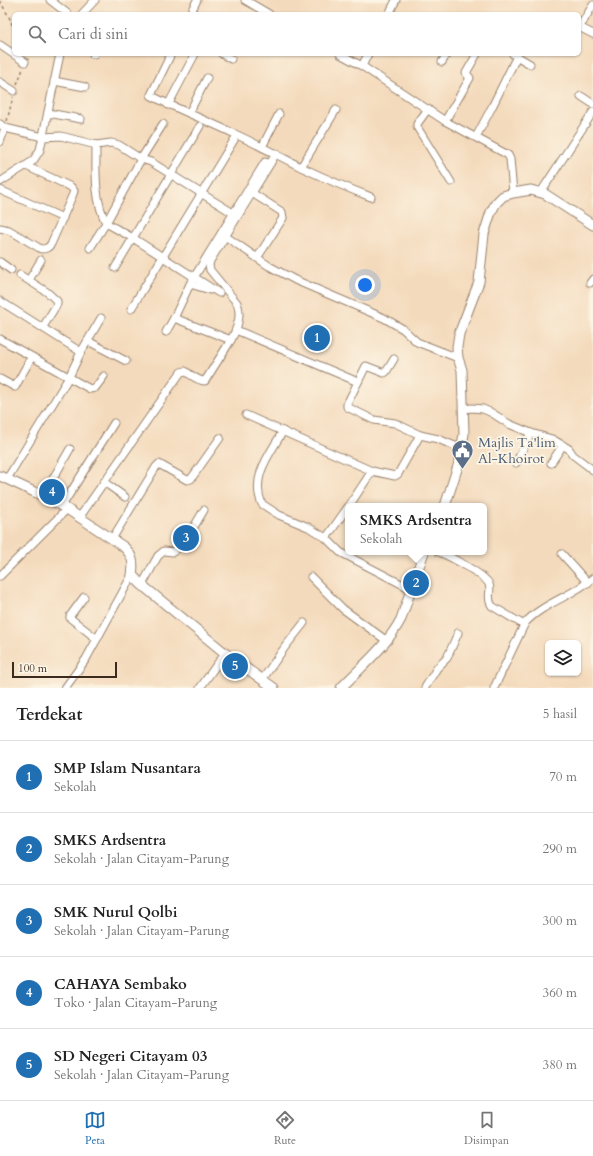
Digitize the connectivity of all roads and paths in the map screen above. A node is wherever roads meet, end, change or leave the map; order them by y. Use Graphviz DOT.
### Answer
graph roads {
  1 [pos="0,0"];
  2 [pos="95,0"];
  3 [pos="197,0"];
  4 [pos="245,0"];
  5 [pos="396,0"];
  6 [pos="53,1"];
  7 [pos="593,4"];
  8 [pos="66,12"];
  9 [pos="84,12"];
  10 [pos="191,12"];
  11 [pos="266,12"];
  12 [pos="390,12"];
  13 [pos="12,23"];
  14 [pos="593,34"];
  15 [pos="0,45"];
  16 [pos="12,53"];
  17 [pos="16,56"];
  18 [pos="60,56"];
  19 [pos="170,56"];
  20 [pos="194,56"];
  21 [pos="226,56"];
  22 [pos="344,56"];
  23 [pos="367,56"];
  24 [pos="446,56"];
  25 [pos="476,56"];
  26 [pos="514,56"];
  27 [pos="516,56"];
  28 [pos="231,59"];
  29 [pos="25,62"];
  30 [pos="442,62"];
  31 [pos="530,64"];
  32 [pos="362,66"];
  33 [pos="207,78"];
  34 [pos="54,81"];
  35 [pos="0,82"];
  36 [pos="85,87"];
  37 [pos="14,91"];
  38 [pos="581,96"];
  39 [pos="593,104"];
  40 [pos="168,105"];
  41 [pos="428,109"];
  42 [pos="336,110"];
  43 [pos="593,112"];
  44 [pos="48,113"];
  45 [pos="189,113"];
  46 [pos="279,114"];
  47 [pos="81,119"];
  48 [pos="445,121"];
  49 [pos="163,124"];
  50 [pos="3,126"];
  51 [pos="200,126"];
  52 [pos="476,137"];
  53 [pos="43,138"];
  54 [pos="234,140"];
  55 [pos="0,142"];
  56 [pos="96,145"];
  57 [pos="262,147"];
  58 [pos="276,154"];
  59 [pos="141,159"];
  60 [pos="270,164"];
  61 [pos="26,166"];
  62 [pos="301,167"];
  63 [pos="171,175"];
  64 [pos="0,182"];
  65 [pos="452,182"];
  66 [pos="0,190"];
  67 [pos="252,192"];
  68 [pos="513,192"];
  69 [pos="541,192"];
  70 [pos="202,194"];
  71 [pos="371,197"];
  72 [pos="233,213"];
  73 [pos="62,218"];
  74 [pos="106,223"];
  75 [pos="593,225"];
  76 [pos="0,228"];
  77 [pos="225,236"];
  78 [pos="133,238"];
  79 [pos="90,248"];
  80 [pos="163,257"];
  81 [pos="257,258"];
  82 [pos="41,260"];
  83 [pos="0,262"];
  84 [pos="115,268"];
  85 [pos="11,270"];
  86 [pos="20,275"];
  87 [pos="194,277"];
  88 [pos="29,280"];
  89 [pos="190,284"];
  90 [pos="219,293"];
  91 [pos="233,298"];
  92 [pos="0,301"];
  93 [pos="132,309"];
  94 [pos="101,318"];
  95 [pos="174,318"];
  96 [pos="43,327"];
  97 [pos="236,330"];
  98 [pos="166,332"];
  99 [pos="0,339"];
  100 [pos="231,340"];
  101 [pos="88,341"];
  102 [pos="81,352"];
  103 [pos="31,358"];
  104 [pos="458,358"];
  105 [pos="394,359"];
  106 [pos="126,361"];
  107 [pos="104,376"];
  108 [pos="69,377"];
  109 [pos="0,379"];
  110 [pos="358,382"];
  111 [pos="463,409"];
  112 [pos="246,415"];
  113 [pos="114,423"];
  114 [pos="282,432"];
  115 [pos="531,433"];
  116 [pos="420,435"];
  117 [pos="220,438"];
  118 [pos="563,445"];
  119 [pos="70,449"];
  120 [pos="462,449"];
  121 [pos="516,463"];
  122 [pos="551,463"];
  123 [pos="593,470"];
  124 [pos="372,471"];
  125 [pos="3,478"];
  126 [pos="104,482"];
  127 [pos="42,496"];
  128 [pos="125,497"];
  129 [pos="350,503"];
  130 [pos="446,503"];
  131 [pos="65,508"];
  132 [pos="204,510"];
  133 [pos="345,510"];
  134 [pos="79,518"];
  135 [pos="326,538"];
  136 [pos="112,539"];
  137 [pos="562,554"];
  138 [pos="345,555"];
  139 [pos="346,555"];
  140 [pos="423,555"];
  141 [pos="445,555"];
  142 [pos="132,575"];
  143 [pos="0,576"];
  144 [pos="311,577"];
  145 [pos="590,580"];
  146 [pos="142,585"];
  147 [pos="411,589"];
  148 [pos="84,596"];
  149 [pos="304,623"];
  150 [pos="524,625"];
  151 [pos="458,633"];
  152 [pos="97,639"];
  153 [pos="387,641"];
  154 [pos="225,653"];
  155 [pos="262,680"];
  156 [pos="65,688"];
  157 [pos="200,688"];
  158 [pos="274,688"];
  159 [pos="341,688"];
  160 [pos="425,688"];
  161 [pos="494,688"];
  1 -- 13 [label="path"];
  2 -- 9 [label="street"];
  3 -- 10 [label="street"];
  4 -- 11 [label="street"];
  5 -- 12 [label="street"];
  6 -- 8 [label="street"];
  7 -- 14 [label="street"];
  15 -- 16 [label="street"];
  17 -- 29 [label="street"];
  18 -- 34 [label="street"];
  19 -- 40 [label="street"];
  20 -- 40 [label="street"];
  21 -- 28 [label="street"];
  22 -- 32 [label="street"];
  23 -- 32 [label="street"];
  24 -- 30 [label="street"];
  25 -- 48 [label="street"];
  26 -- 52 [label="street"];
  27 -- 31 [label="street"];
  29 -- 37 [label="path"];
  32 -- 41 [label="street"];
  33 -- 45 [label="street"];
  34 -- 36 [label="street"];
  34 -- 44 [label="street"];
  35 -- 37 [label="street"];
  37 -- 50 [label="path"];
  38 -- 39 [label="street"];
  40 -- 45 [label="street"];
  41 -- 48 [label="street"];
  41 -- 65 [label="street"];
  42 -- 62 [label="street"];
  43 -- 69 [label="street"];
  44 -- 47 [label="street"];
  44 -- 53 [label="street"];
  45 -- 57 [label="street"];
  46 -- 57 [label="street"];
  48 -- 52 [label="street"];
  49 -- 59 [label="street"];
  50 -- 53 [label="street"];
  50 -- 55 [label="street"];
  51 -- 63 [label="street"];
  52 -- 68 [label="street"];
  53 -- 56 [label="street"];
  53 -- 61 [label="street"];
  54 -- 70 [label="street"];
  56 -- 59 [label="street"];
  56 -- 74 [label="street"];
  57 -- 58 [label="street"];
  58 -- 60 [label="street"];
  58 -- 62 [label="street"];
  59 -- 63 [label="street"];
  59 -- 74 [label="street"];
  60 -- 67 [label="street"];
  60 -- 72 [label="street"];
  61 -- 64 [label="street"];
  61 -- 73 [label="street"];
  62 -- 71 [label="street"];
  63 -- 70 [label="street"];
  63 -- 78 [label="street"];
  66 -- 73 [label="street"];
  67 -- 77 [label="street"];
  67 -- 81 [label="street"];
  68 -- 69 [label="street"];
  68 -- 104 [label="street"];
  69 -- 75 [label="street"];
  70 -- 72 [label="street"];
  70 -- 80 [label="street"];
  72 -- 87 [label="street"];
  73 -- 76 [label="street"];
  74 -- 78 [label="street"];
  74 -- 79 [label="street"];
  77 -- 81 [label="street"];
  77 -- 91 [label="street"];
  78 -- 80 [label="street"];
  78 -- 84 [label="street"];
  80 -- 87 [label="street"];
  80 -- 93 [label="street"];
  81 -- 104 [label="street"];
  82 -- 88 [label="street"];
  83 -- 85 [label="street"];
  86 -- 88 [label="street"];
  87 -- 89 [label="street"];
  87 -- 90 [label="street"];
  88 -- 96 [label="street"];
  89 -- 90 [label="street"];
  89 -- 95 [label="street"];
  90 -- 91 [label="street"];
  91 -- 97 [label="street"];
  92 -- 96 [label="street"];
  94 -- 101 [label="street"];
  95 -- 98 [label="street"];
  95 -- 100 [label="street"];
  96 -- 102 [label="street"];
  97 -- 100 [label="street"];
  97 -- 110 [label="street"];
  99 -- 103 [label="street"];
  100 -- 126 [label="street"];
  101 -- 102 [label="street"];
  101 -- 106 [label="street"];
  102 -- 108 [label="street"];
  103 -- 108 [label="street"];
  103 -- 109 [label="street"];
  104 -- 111 [label="street"];
  105 -- 110 [label="street"];
  107 -- 108 [label="street"];
  108 -- 125 [label="street"];
  110 -- 116 [label="street"];
  111 -- 115 [label="street"];
  111 -- 120 [label="street"];
  112 -- 114 [label="street"];
  113 -- 131 [label="street"];
  114 -- 124 [label="street"];
  114 -- 135 [label="street"];
  115 -- 118 [label="street"];
  115 -- 121 [label="street"];
  116 -- 120 [label="street"];
  116 -- 124 [label="street"];
  117 -- 136 [label="street"];
  118 -- 122 [label="street"];
  118 -- 123 [label="street"];
  119 -- 127 [label="street"];
  120 -- 130 [label="street"];
  124 -- 129 [label="street"];
  125 -- 127 [label="street"];
  126 -- 128 [label="street"];
  126 -- 134 [label="street"];
  127 -- 131 [label="street"];
  131 -- 134 [label="street"];
  131 -- 143 [label="street"];
  132 -- 146 [label="street"];
  133 -- 135 [label="street"];
  134 -- 136 [label="street"];
  135 -- 138 [label="street"];
  136 -- 142 [label="street"];
  137 -- 145 [label="street"];
  139 -- 147 [label="street"];
  140 -- 147 [label="street"];
  141 -- 150 [label="street"];
  142 -- 146 [label="street"];
  142 -- 152 [label="street"];
  144 -- 153 [label="street"];
  145 -- 150 [label="street"];
  146 -- 154 [label="street"];
  147 -- 153 [label="street"];
  148 -- 152 [label="street"];
  149 -- 155 [label="street"];
  150 -- 161 [label="street"];
  151 -- 160 [label="street"];
  152 -- 156 [label="street"];
  153 -- 159 [label="street"];
  154 -- 155 [label="street"];
  154 -- 157 [label="street"];
  155 -- 158 [label="street"];
}
